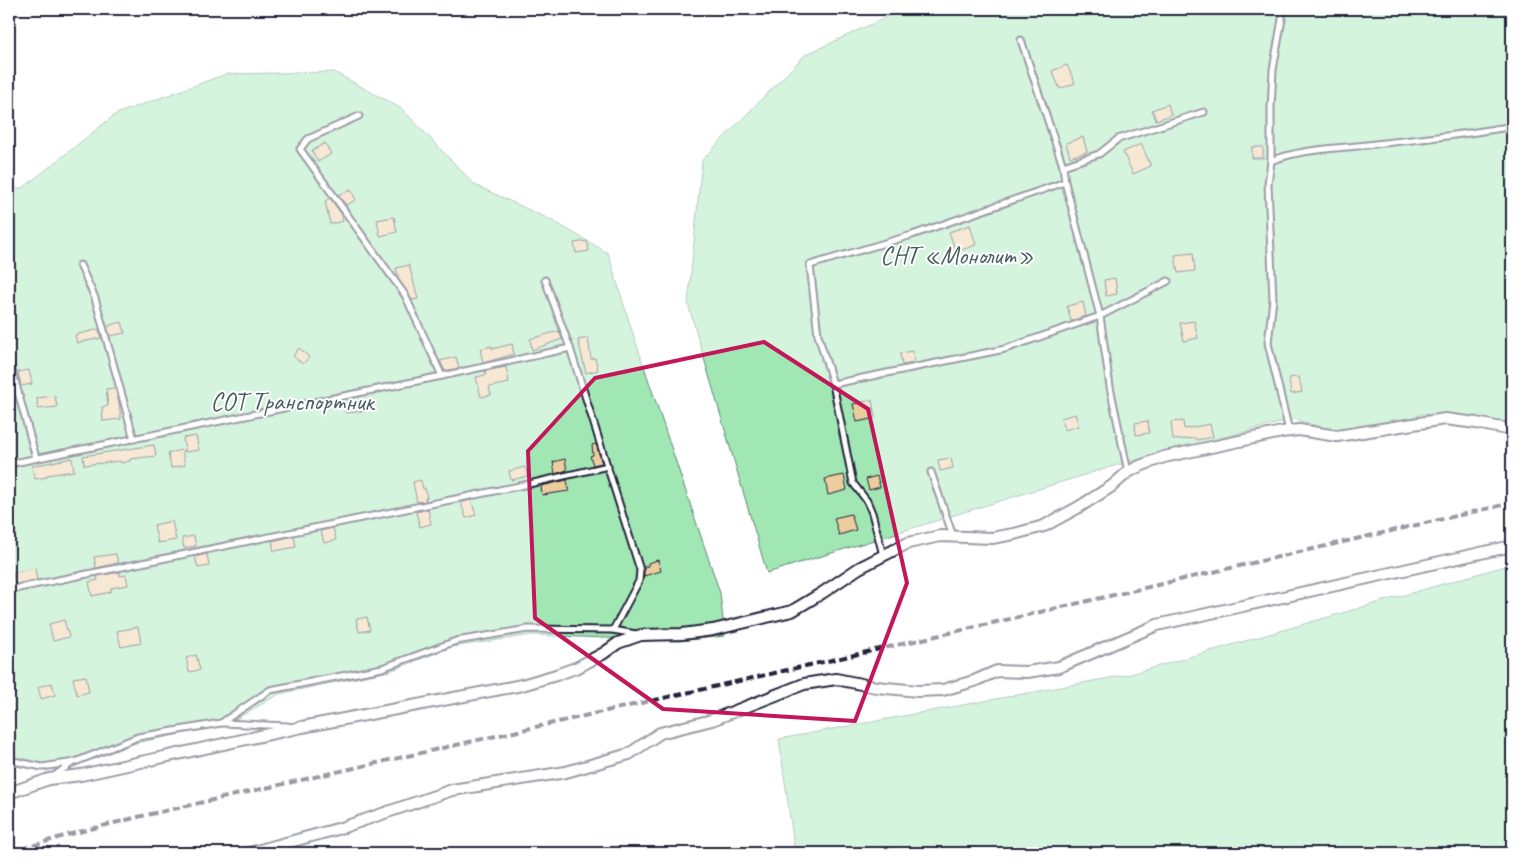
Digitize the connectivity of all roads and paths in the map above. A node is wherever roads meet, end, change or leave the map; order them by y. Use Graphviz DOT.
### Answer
graph roads {
  1 [pos="1282,9"];
  2 [pos="1021,40"];
  3 [pos="1204,112"];
  4 [pos="359,116"];
  5 [pos="1512,126"];
  6 [pos="1271,161"];
  7 [pos="1063,166"];
  8 [pos="1065,182"];
  9 [pos="80,265"];
  10 [pos="545,280"];
  11 [pos="1168,281"];
  12 [pos="1100,316"];
  13 [pos="570,348"];
  14 [pos="9,360"];
  15 [pos="442,376"];
  16 [pos="833,384"];
  17 [pos="1512,430"];
  18 [pos="1288,431"];
  19 [pos="134,439"];
  20 [pos="36,458"];
  21 [pos="9,464"];
  22 [pos="608,466"];
  23 [pos="931,472"];
  24 [pos="1128,472"];
  25 [pos="953,537"];
  26 [pos="1512,546"];
  27 [pos="884,555"];
  28 [pos="9,590"];
  29 [pos="613,630"];
  30 [pos="641,636"];
  31 [pos="221,723"];
  32 [pos="302,727"];
  33 [pos="9,760"];
  34 [pos="74,762"];
  35 [pos="49,779"];
  36 [pos="9,793"];
  37 [pos="249,853"];
  1 -- 6 [label="lane"];
  2 -- 7 [label="lane"];
  3 -- 7 [label="lane"];
  4 -- 15 [label="lane"];
  5 -- 6 [label="lane"];
  6 -- 18 [label="lane"];
  7 -- 8 [label="lane"];
  8 -- 12 [label="lane"];
  8 -- 16 [label="lane"];
  9 -- 19 [label="lane"];
  10 -- 13 [label="lane"];
  11 -- 12 [label="lane"];
  12 -- 16 [label="lane"];
  12 -- 24 [label="lane"];
  13 -- 15 [label="lane"];
  13 -- 22 [label="lane"];
  14 -- 20 [label="lane"];
  15 -- 19 [label="lane"];
  16 -- 27 [label="lane"];
  17 -- 18 [label="street"];
  18 -- 24 [label="street"];
  19 -- 20 [label="lane"];
  20 -- 21 [label="lane"];
  22 -- 28 [label="lane"];
  22 -- 29 [label="lane"];
  23 -- 25 [label="lane"];
  24 -- 25 [label="street"];
  25 -- 27 [label="street"];
  26 -- 37 [label="street"];
  27 -- 30 [label="street"];
  29 -- 30 [label="lane"];
  29 -- 31 [label="lane"];
  30 -- 32 [label="street"];
  31 -- 32 [label="lane"];
  31 -- 34 [label="lane"];
  32 -- 35 [label="street"];
  33 -- 34 [label="lane"];
  34 -- 35 [label="lane"];
  35 -- 36 [label="street"];
}
